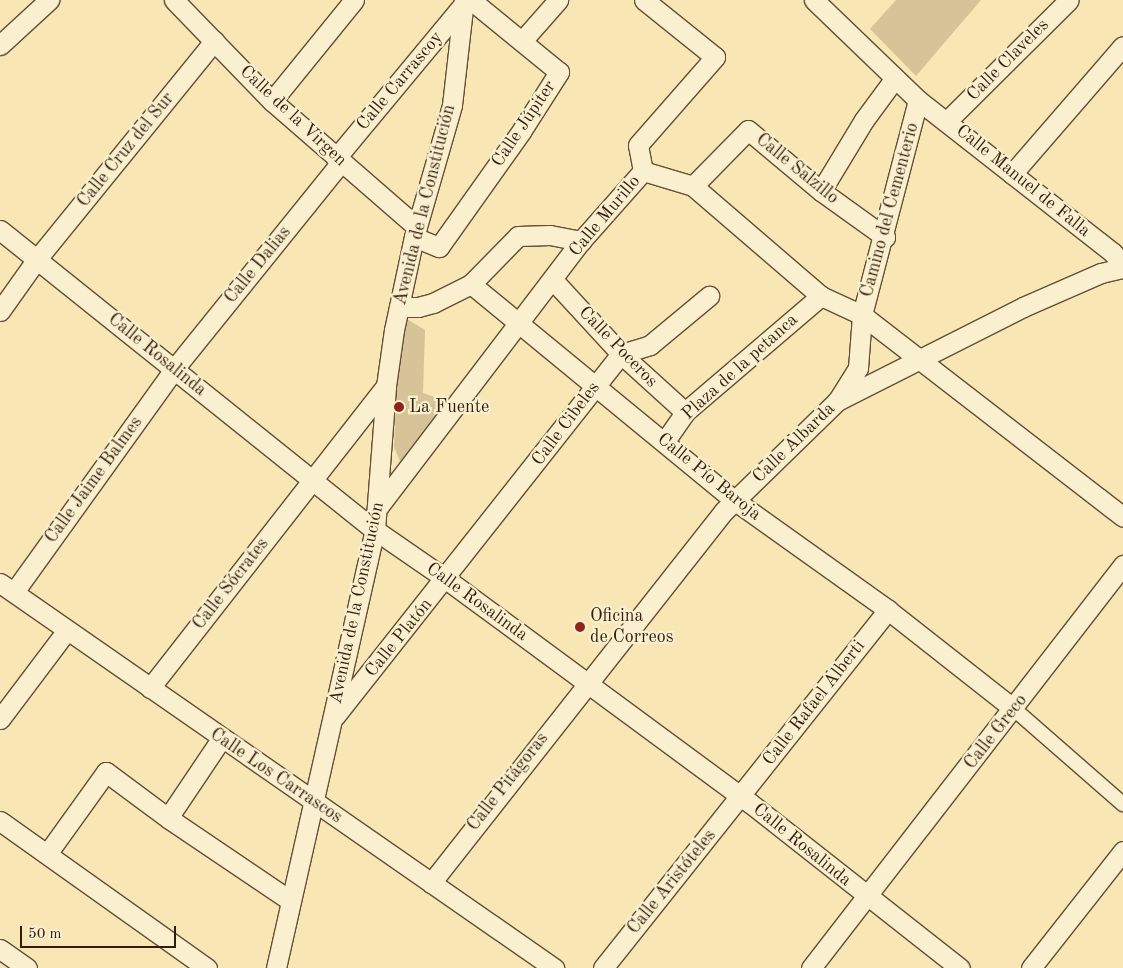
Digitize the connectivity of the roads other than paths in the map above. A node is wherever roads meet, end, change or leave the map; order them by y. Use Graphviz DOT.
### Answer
graph roads {
  1 [pos="49,0"];
  2 [pos="174,0"];
  3 [pos="354,0"];
  4 [pos="558,0"];
  5 [pos="644,0"];
  6 [pos="814,0"];
  7 [pos="1069,0"];
  8 [pos="466,2"];
  9 [pos="214,41"];
  10 [pos="522,41"];
  11 [pos="0,45"];
  12 [pos="1123,46"];
  13 [pos="894,78"];
  14 [pos="272,100"];
  15 [pos="918,100"];
  16 [pos="948,120"];
  17 [pos="339,160"];
  18 [pos="643,171"];
  19 [pos="1012,174"];
  20 [pos="693,186"];
  21 [pos="821,191"];
  22 [pos="0,230"];
  23 [pos="416,232"];
  24 [pos="885,238"];
  25 [pos="581,242"];
  26 [pos="37,259"];
  27 [pos="1123,267"];
  28 [pos="553,280"];
  29 [pos="472,284"];
  30 [pos="709,296"];
  31 [pos="821,296"];
  32 [pos="399,307"];
  33 [pos="0,311"];
  34 [pos="862,315"];
  35 [pos="521,322"];
  36 [pos="621,354"];
  37 [pos="922,360"];
  38 [pos="174,368"];
  39 [pos="386,386"];
  40 [pos="594,386"];
  41 [pos="837,401"];
  42 [pos="685,412"];
  43 [pos="665,441"];
  44 [pos="312,480"];
  45 [pos="734,500"];
  46 [pos="379,506"];
  47 [pos="1123,517"];
  48 [pos="375,530"];
  49 [pos="1123,565"];
  50 [pos="446,579"];
  51 [pos="7,588"];
  52 [pos="888,610"];
  53 [pos="67,630"];
  54 [pos="586,681"];
  55 [pos="150,688"];
  56 [pos="1014,709"];
  57 [pos="0,719"];
  58 [pos="333,719"];
  59 [pos="221,739"];
  60 [pos="740,796"];
  61 [pos="313,800"];
  62 [pos="1123,804"];
  63 [pos="168,818"];
  64 [pos="0,821"];
  65 [pos="1123,851"];
  66 [pos="47,854"];
  67 [pos="431,883"];
  68 [pos="866,897"];
  69 [pos="290,901"];
  70 [pos="0,948"];
  71 [pos="542,965"];
  72 [pos="27,968"];
  73 [pos="206,968"];
  74 [pos="276,968"];
  75 [pos="603,968"];
  76 [pos="811,968"];
  77 [pos="960,968"];
  78 [pos="1031,968"];
  1 -- 11 [label="street"];
  2 -- 9 [label="street, Calle de la Virgen"];
  3 -- 14 [label="street"];
  4 -- 10 [label="street"];
  5 -- 18 [label="street, Calle Murillo"];
  6 -- 13 [label="street, Camino del Cementerio"];
  7 -- 16 [label="street, Calle Claveles"];
  8 -- 10 [label="street, Calle Júpiter"];
  8 -- 17 [label="street, Calle Carrascoy"];
  8 -- 23 [label="street, Avenida de la Constitución"];
  9 -- 14 [label="street, Calle de la Virgen"];
  9 -- 26 [label="street, Calle Cruz del Sur"];
  10 -- 23 [label="street, Calle Júpiter"];
  12 -- 19 [label="street"];
  13 -- 15 [label="street, Camino del Cementerio"];
  13 -- 21 [label="street"];
  14 -- 17 [label="street, Calle de la Virgen"];
  15 -- 16 [label="street, Calle Manuel de Falla"];
  15 -- 24 [label="street, Camino del Cementerio"];
  16 -- 19 [label="street, Calle Manuel de Falla"];
  17 -- 23 [label="street, Calle de la Virgen"];
  17 -- 38 [label="street, Calle Dalias"];
  18 -- 20 [label="street"];
  18 -- 25 [label="street, Calle Murillo"];
  19 -- 27 [label="street, Calle Manuel de Falla"];
  20 -- 21 [label="street, Calle Salzillo"];
  20 -- 31 [label="street"];
  21 -- 24 [label="street, Calle Salzillo"];
  22 -- 26 [label="street, Calle Rosalinda"];
  23 -- 32 [label="street, Avenida de la Constitución"];
  24 -- 34 [label="street, Camino del Cementerio"];
  25 -- 28 [label="street, Calle Murillo"];
  25 -- 29 [label="street"];
  26 -- 33 [label="street, Calle Cruz del Sur"];
  26 -- 38 [label="street, Calle Rosalinda"];
  27 -- 37 [label="street, Calle Albarda"];
  28 -- 35 [label="street, Calle Murillo"];
  28 -- 36 [label="street, Calle Poceros"];
  29 -- 32 [label="street"];
  29 -- 35 [label="street, Calle Pío Baroja"];
  30 -- 36 [label="street"];
  31 -- 34 [label="street"];
  31 -- 42 [label="street, Plaza de la petanca"];
  32 -- 39 [label="street, Avenida de la Constitución"];
  34 -- 37 [label="street, Camino del Cementerio"];
  34 -- 41 [label="street"];
  35 -- 40 [label="street, Calle Pío Baroja"];
  35 -- 46 [label="street, Calle Murillo"];
  36 -- 40 [label="street, Calle Cibeles"];
  36 -- 42 [label="street, Calle Poceros"];
  37 -- 41 [label="street, Calle Albarda"];
  37 -- 47 [label="street, Camino del Cementerio"];
  38 -- 44 [label="street, Calle Rosalinda"];
  38 -- 51 [label="street, Calle Jaime Balmes"];
  39 -- 44 [label="street, Calle Sócrates"];
  39 -- 46 [label="street, Avenida de la Constitución"];
  40 -- 43 [label="street, Calle Pío Baroja"];
  40 -- 50 [label="street, Calle Cibeles"];
  41 -- 45 [label="street, Calle Albarda"];
  42 -- 43 [label="street, Plaza de la petanca"];
  43 -- 45 [label="street, Calle Pío Baroja"];
  44 -- 48 [label="street, Calle Rosalinda"];
  44 -- 55 [label="street, Calle Sócrates"];
  45 -- 52 [label="street, Calle Pío Baroja"];
  45 -- 54 [label="street, Calle Albarda"];
  46 -- 48 [label="street, Avenida de la Constitución"];
  48 -- 50 [label="street, Calle Rosalinda"];
  48 -- 58 [label="street, Avenida de la Constitución"];
  49 -- 56 [label="street, Calle Greco"];
  50 -- 54 [label="street, Calle Rosalinda"];
  50 -- 58 [label="street, Calle Platón"];
  51 -- 53 [label="street, Calle Los Carrascos"];
  52 -- 56 [label="street, Calle Pío Baroja"];
  52 -- 60 [label="street, Calle Rafael Alberti"];
  53 -- 55 [label="street, Calle Los Carrascos"];
  53 -- 57 [label="street"];
  54 -- 60 [label="street, Calle Rosalinda"];
  54 -- 67 [label="street, Calle Pitágoras"];
  55 -- 59 [label="street, Calle Los Carrascos"];
  56 -- 62 [label="street"];
  56 -- 68 [label="street, Calle Greco"];
  58 -- 61 [label="street, Avenida de la Constitución"];
  59 -- 61 [label="street, Calle Los Carrascos"];
  59 -- 63 [label="street"];
  60 -- 68 [label="street, Calle Rosalinda"];
  60 -- 75 [label="street, Calle Aristóteles"];
  61 -- 67 [label="street, Calle Los Carrascos"];
  61 -- 69 [label="street, Avenida de la Constitución"];
  63 -- 66 [label="street"];
  63 -- 69 [label="street"];
  64 -- 66 [label="street"];
  65 -- 78 [label="street"];
  66 -- 73 [label="street"];
  67 -- 71 [label="street, Calle Los Carrascos"];
  68 -- 76 [label="street, Calle Greco"];
  68 -- 77 [label="street, Calle Rosalinda"];
  69 -- 74 [label="street, Avenida de la Constitución"];
  70 -- 72 [label="street"];
}
